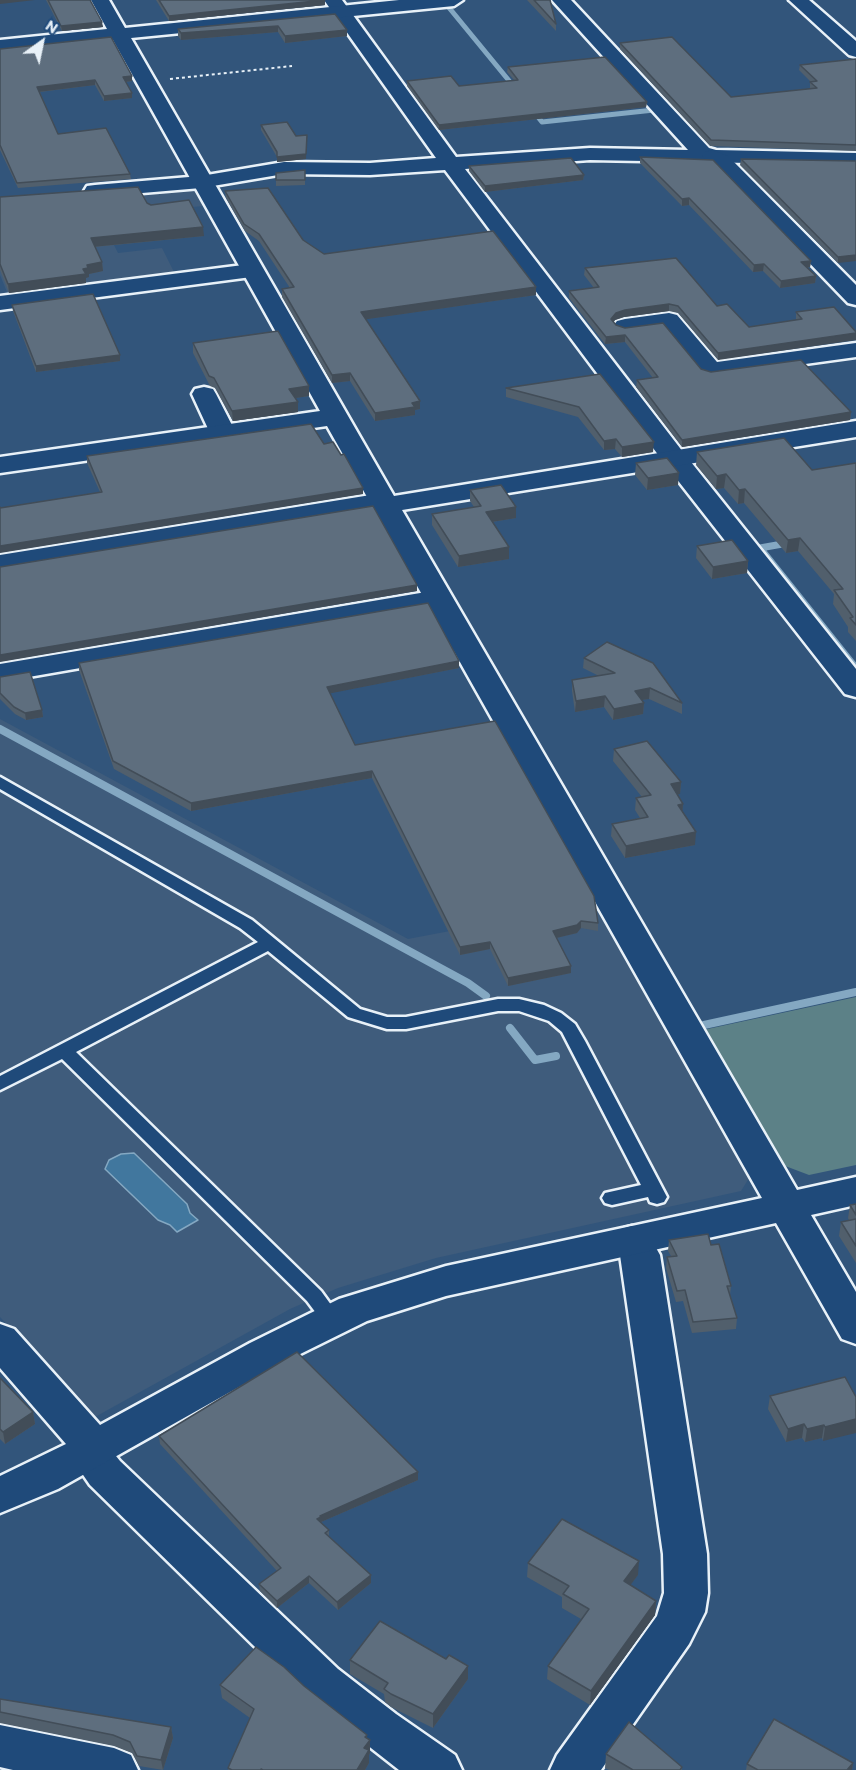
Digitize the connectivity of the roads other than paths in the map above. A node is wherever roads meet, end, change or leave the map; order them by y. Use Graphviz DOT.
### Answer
graph roads {
  1 [pos="100,0"];
  2 [pos="454,0"];
  3 [pos="561,0"];
  4 [pos="798,0"];
  5 [pos="337,6"];
  6 [pos="117,30"];
  7 [pos="0,46"];
  8 [pos="856,51"];
  9 [pos="711,156"];
  10 [pos="856,159"];
  11 [pos="450,163"];
  12 [pos="201,182"];
  13 [pos="71,192"];
  14 [pos="251,271"];
  15 [pos="856,298"];
  16 [pos="1,300"];
  17 [pos="625,326"];
  18 [pos="856,350"];
  19 [pos="204,394"];
  20 [pos="334,417"];
  21 [pos="856,429"];
  22 [pos="223,433"];
  23 [pos="674,458"];
  24 [pos="0,465"];
  25 [pos="384,503"];
  26 [pos="0,563"];
  27 [pos="438,598"];
  28 [pos="0,674"];
  29 [pos="856,688"];
  30 [pos="0,782"];
  31 [pos="270,943"];
  32 [pos="64,1051"];
  33 [pos="0,1084"];
  34 [pos="856,1191"];
  35 [pos="612,1198"];
  36 [pos="787,1207"];
  37 [pos="632,1240"];
  38 [pos="332,1320"];
  39 [pos="856,1328"];
  40 [pos="0,1340"];
  41 [pos="92,1451"];
  42 [pos="0,1495"];
  43 [pos="0,1746"];
  44 [pos="114,1770"];
  45 [pos="438,1770"];
  46 [pos="574,1770"];
  1 -- 6 [label="street"];
  2 -- 5 [label="street"];
  3 -- 9 [label="street"];
  4 -- 8 [label="street"];
  5 -- 6 [label="street"];
  5 -- 11 [label="street"];
  6 -- 7 [label="street"];
  6 -- 12 [label="street"];
  9 -- 10 [label="street"];
  9 -- 11 [label="street"];
  9 -- 15 [label="street"];
  11 -- 12 [label="street"];
  11 -- 23 [label="street"];
  12 -- 13 [label="street"];
  12 -- 14 [label="street"];
  14 -- 16 [label="street"];
  14 -- 20 [label="street"];
  17 -- 18 [label="street"];
  19 -- 22 [label="street"];
  20 -- 22 [label="street"];
  20 -- 25 [label="street"];
  21 -- 23 [label="street"];
  22 -- 24 [label="street"];
  23 -- 25 [label="street"];
  23 -- 29 [label="street"];
  25 -- 26 [label="street"];
  25 -- 27 [label="street"];
  27 -- 28 [label="street"];
  27 -- 36 [label="street"];
  30 -- 31 [label="lane"];
  31 -- 32 [label="lane"];
  31 -- 35 [label="lane"];
  32 -- 33 [label="lane"];
  32 -- 38 [label="lane"];
  34 -- 36 [label="street"];
  36 -- 37 [label="street"];
  36 -- 39 [label="street"];
  37 -- 38 [label="street"];
  37 -- 46 [label="street"];
  38 -- 41 [label="street"];
  40 -- 41 [label="street"];
  41 -- 42 [label="street"];
  41 -- 45 [label="street"];
  43 -- 44 [label="street"];
}
